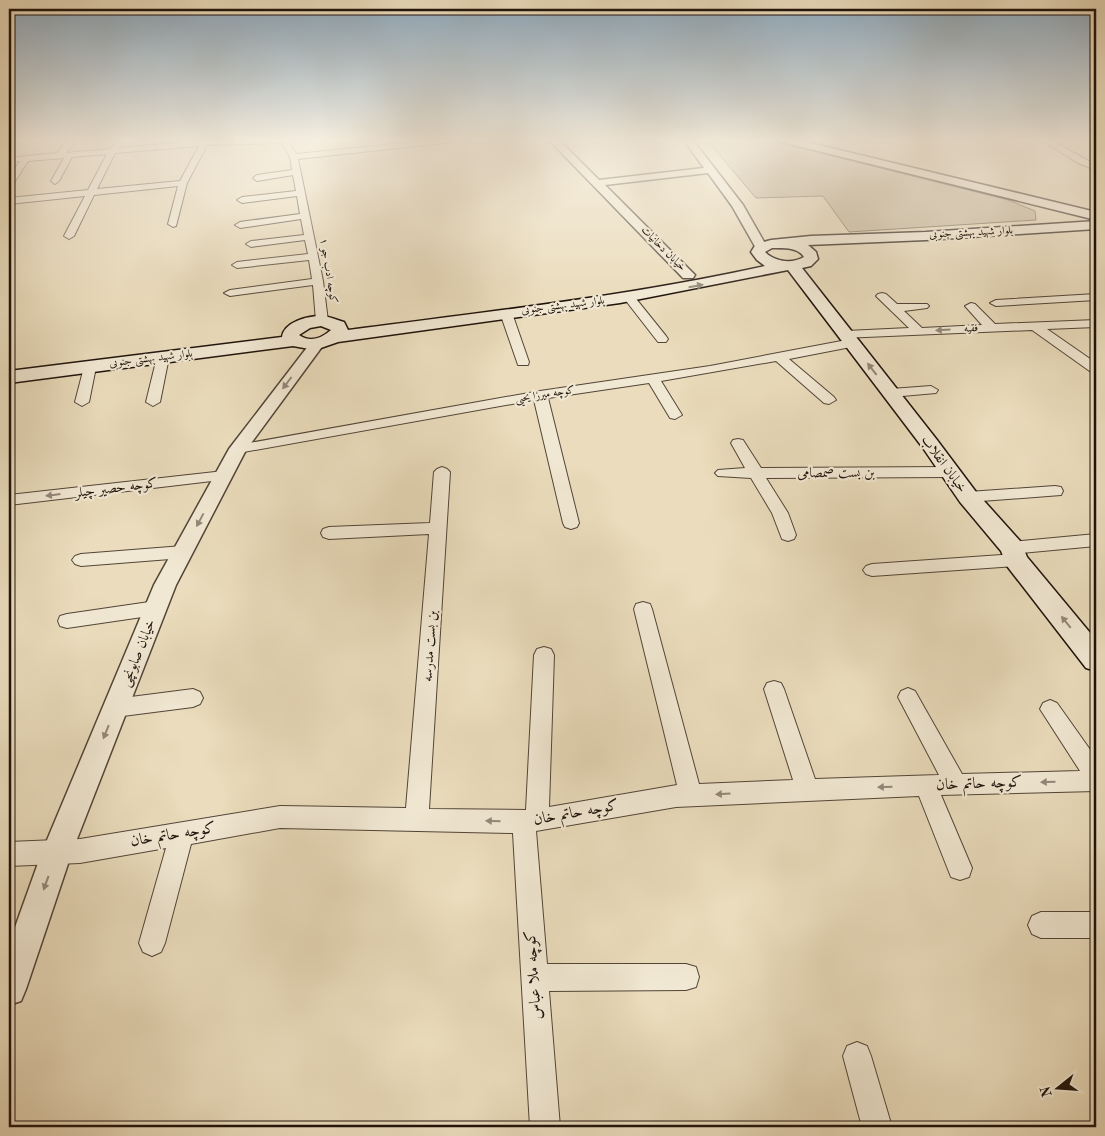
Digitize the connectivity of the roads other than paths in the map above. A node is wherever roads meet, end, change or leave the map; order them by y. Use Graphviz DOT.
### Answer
graph roads {
  1 [pos="91,192"];
  2 [pos="181,192"];
  3 [pos="607,192"];
  4 [pos="727,192"];
  5 [pos="996,192"];
  6 [pos="1041,192"];
  7 [pos="300,193"];
  8 [pos="242,200"];
  9 [pos="9,201"];
  10 [pos="1036,202"];
  11 [pos="1096,205"];
  12 [pos="305,216"];
  13 [pos="1096,216"];
  14 [pos="173,224"];
  15 [pos="240,225"];
  16 [pos="1096,225"];
  17 [pos="1049,229"];
  18 [pos="1096,234"];
  19 [pos="70,236"];
  20 [pos="310,237"];
  21 [pos="251,244"];
  22 [pos="786,244"];
  23 [pos="760,251"];
  24 [pos="313,256"];
  25 [pos="797,261"];
  26 [pos="730,264"];
  27 [pos="237,265"];
  28 [pos="688,275"];
  29 [pos="747,275"];
  30 [pos="318,281"];
  31 [pos="230,293"];
  32 [pos="882,296"];
  33 [pos="986,296"];
  34 [pos="629,297"];
  35 [pos="1096,297"];
  36 [pos="996,303"];
  37 [pos="923,306"];
  38 [pos="971,306"];
  39 [pos="895,308"];
  40 [pos="506,313"];
  41 [pos="1096,323"];
  42 [pos="1031,326"];
  43 [pos="992,328"];
  44 [pos="919,332"];
  45 [pos="317,333"];
  46 [pos="662,339"];
  47 [pos="849,339"];
  48 [pos="163,357"];
  49 [pos="779,357"];
  50 [pos="523,362"];
  51 [pos="9,366"];
  52 [pos="90,366"];
  53 [pos="1096,369"];
  54 [pos="9,377"];
  55 [pos="653,378"];
  56 [pos="931,390"];
  57 [pos="891,393"];
  58 [pos="540,395"];
  59 [pos="829,400"];
  60 [pos="82,402"];
  61 [pos="153,402"];
  62 [pos="675,415"];
  63 [pos="738,443"];
  64 [pos="238,449"];
  65 [pos="442,472"];
  66 [pos="950,472"];
  67 [pos="722,473"];
  68 [pos="757,473"];
  69 [pos="224,476"];
  70 [pos="1055,491"];
  71 [pos="968,497"];
  72 [pos="9,500"];
  73 [pos="571,523"];
  74 [pos="438,528"];
  75 [pos="329,533"];
  76 [pos="788,535"];
  77 [pos="1096,540"];
  78 [pos="183,552"];
  79 [pos="1014,554"];
  80 [pos="81,560"];
  81 [pos="872,570"];
  82 [pos="156,608"];
  83 [pos="643,609"];
  84 [pos="67,621"];
  85 [pos="544,655"];
  86 [pos="1096,660"];
  87 [pos="774,689"];
  88 [pos="908,697"];
  89 [pos="192,698"];
  90 [pos="115,708"];
  91 [pos="1050,709"];
  92 [pos="1096,776"];
  93 [pos="1096,781"];
  94 [pos="956,785"];
  95 [pos="926,786"];
  96 [pos="807,790"];
  97 [pos="691,796"];
  98 [pos="417,820"];
  99 [pos="530,821"];
  100 [pos="182,834"];
  101 [pos="57,852"];
  102 [pos="9,854"];
  103 [pos="960,868"];
  104 [pos="1041,925"];
  105 [pos="1096,925"];
  106 [pos="152,943"];
  107 [pos="686,977"];
  108 [pos="534,978"];
  109 [pos="9,989"];
  110 [pos="857,1056"];
  111 [pos="545,1127"];
  112 [pos="877,1127"];
  1 -- 9 [label="street"];
  1 -- 19 [label="street"];
  2 -- 14 [label="street"];
  3 -- 28 [label="street, خیابان دخانیات"];
  4 -- 23 [label="street"];
  5 -- 10 [label="main road"];
  6 -- 11 [label="main road"];
  7 -- 8 [label="street"];
  7 -- 12 [label="street, کوچه ادب جو ۱"];
  10 -- 13 [label="main road"];
  10 -- 17 [label="main road"];
  12 -- 15 [label="street"];
  12 -- 20 [label="street, کوچه ادب جو ۱"];
  16 -- 17 [label="main road, بلوار شهید بهشتی جنوبی"];
  17 -- 22 [label="main road, بلوار شهید بهشتی جنوبی"];
  18 -- 25 [label="main road, بلوار شهید بهشتی جنوبی"];
  20 -- 21 [label="street"];
  20 -- 24 [label="street, کوچه ادب جو ۱"];
  22 -- 23 [label="main road, بلوار شهید بهشتی جنوبی"];
  22 -- 25 [label="main road"];
  23 -- 25 [label="main road"];
  23 -- 26 [label="main road, بلوار شهید بهشتی جنوبی"];
  24 -- 27 [label="street"];
  24 -- 30 [label="street, کوچه ادب جو ۱"];
  25 -- 29 [label="main road, بلوار شهید بهشتی جنوبی"];
  25 -- 47 [label="main road, خیابان انقلاب"];
  26 -- 28 [label="main road, بلوار شهید بهشتی جنوبی"];
  26 -- 29 [label="main road"];
  28 -- 45 [label="main road, بلوار شهید بهشتی جنوبی"];
  34 -- 29 [label="main road, بلوار شهید بهشتی جنوبی, one-way"];
  30 -- 31 [label="street"];
  30 -- 45 [label="street, کوچه ادب جو ۱"];
  32 -- 39 [label="street"];
  33 -- 36 [label="street"];
  34 -- 40 [label="main road, بلوار شهید بهشتی جنوبی"];
  34 -- 46 [label="street"];
  35 -- 36 [label="street"];
  36 -- 42 [label="street"];
  37 -- 39 [label="street"];
  38 -- 43 [label="street"];
  39 -- 44 [label="street"];
  40 -- 45 [label="main road, بلوار شهید بهشتی جنوبی"];
  40 -- 50 [label="street"];
  41 -- 42 [label="street, فقیه"];
  42 -- 43 [label="street, فقیه"];
  42 -- 53 [label="street"];
  43 -- 44 [label="street, فقیه, one-way"];
  44 -- 47 [label="street, فقیه"];
  45 -- 48 [label="main road, بلوار شهید بهشتی جنوبی"];
  45 -- 51 [label="main road, بلوار شهید بهشتی جنوبی"];
  45 -- 64 [label="street, خیابان صابونچی, one-way"];
  47 -- 49 [label="street, کوچه میرزا یحیی"];
  57 -- 47 [label="main road, خیابان انقلاب, one-way"];
  48 -- 52 [label="main road, بلوار شهید بهشتی جنوبی"];
  48 -- 61 [label="street"];
  49 -- 55 [label="street, کوچه میرزا یحیی"];
  49 -- 59 [label="street"];
  52 -- 54 [label="main road, بلوار شهید بهشتی جنوبی"];
  52 -- 60 [label="street"];
  55 -- 58 [label="street, کوچه میرزا یحیی"];
  55 -- 62 [label="street"];
  56 -- 57 [label="street"];
  57 -- 66 [label="main road, خیابان انقلاب"];
  58 -- 64 [label="street, کوچه میرزا یحیی"];
  58 -- 73 [label="street"];
  63 -- 68 [label="street"];
  64 -- 69 [label="street, خیابان صابونچی"];
  65 -- 74 [label="street, بن بست مدرسه"];
  66 -- 68 [label="street, بن بست صمصامی"];
  66 -- 71 [label="main road, خیابان انقلاب"];
  67 -- 68 [label="street, بن بست صمصامی"];
  68 -- 76 [label="street"];
  69 -- 72 [label="street, کوچه حصیر چیلر, one-way"];
  69 -- 78 [label="street, خیابان صابونچی, one-way"];
  70 -- 71 [label="street"];
  71 -- 79 [label="main road, خیابان انقلاب"];
  74 -- 75 [label="street"];
  74 -- 98 [label="street, بن بست مدرسه"];
  77 -- 79 [label="street"];
  78 -- 80 [label="street"];
  78 -- 82 [label="street, خیابان صابونچی"];
  79 -- 81 [label="street"];
  86 -- 79 [label="main road, خیابان انقلاب, one-way"];
  82 -- 84 [label="street"];
  82 -- 90 [label="street, خیابان صابونچی"];
  83 -- 97 [label="street"];
  85 -- 99 [label="street, کوچه ملا عباس"];
  87 -- 96 [label="street"];
  88 -- 94 [label="street"];
  89 -- 90 [label="street"];
  90 -- 101 [label="street, خیابان صابونچی, one-way"];
  91 -- 92 [label="street"];
  93 -- 94 [label="street, کوچه حاتم خان, one-way"];
  94 -- 95 [label="street, کوچه حاتم خان"];
  95 -- 96 [label="street, کوچه حاتم خان, one-way"];
  95 -- 103 [label="street"];
  96 -- 97 [label="street, کوچه حاتم خان, one-way"];
  97 -- 99 [label="street, کوچه حاتم خان"];
  99 -- 98 [label="street, کوچه حاتم خان, one-way"];
  98 -- 100 [label="street, کوچه حاتم خان"];
  99 -- 108 [label="street, کوچه ملا عباس"];
  100 -- 101 [label="street, کوچه حاتم خان"];
  100 -- 106 [label="street"];
  101 -- 102 [label="street, کوچه حاتم خان"];
  101 -- 109 [label="street, خیابان صابونچی, one-way"];
  104 -- 105 [label="street"];
  107 -- 108 [label="street"];
  108 -- 111 [label="street, کوچه ملا عباس"];
  110 -- 112 [label="street"];
}
